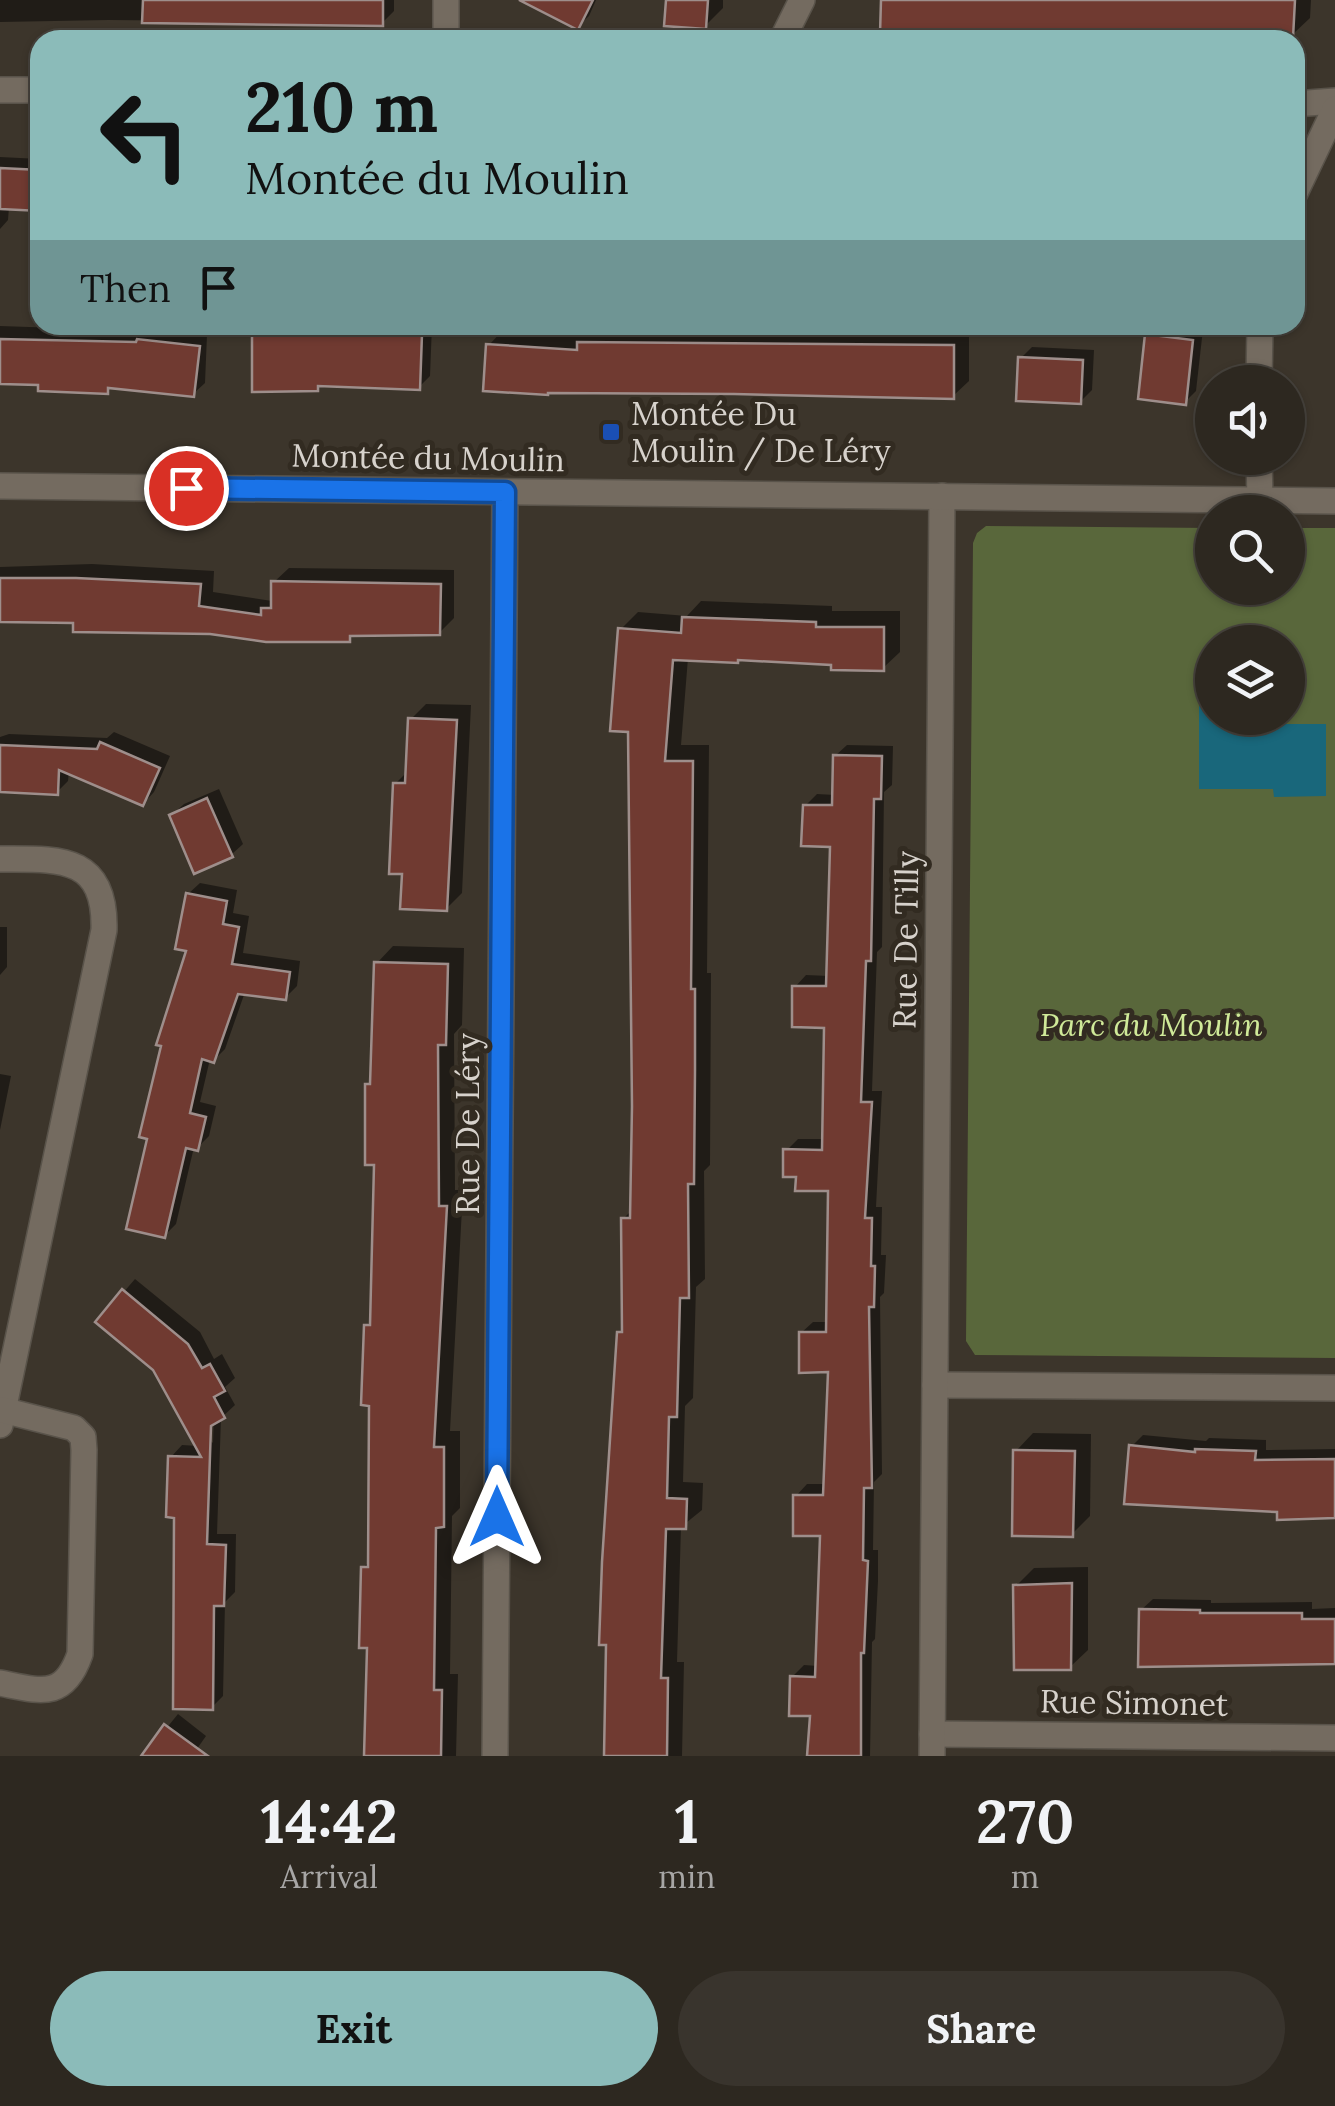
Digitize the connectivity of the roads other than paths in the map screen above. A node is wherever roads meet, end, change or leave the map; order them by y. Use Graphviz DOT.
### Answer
graph roads {
  1 [pos="446,0"];
  2 [pos="802,0"];
  3 [pos="446,30"];
  4 [pos="787,30"];
  5 [pos="0,90"];
  6 [pos="30,90"];
  7 [pos="1335,101"];
  8 [pos="1305,103"];
  9 [pos="1335,109"];
  10 [pos="1305,172"];
  11 [pos="1260,335"];
  12 [pos="1259,365"];
  13 [pos="0,486"];
  14 [pos="505,492"];
  15 [pos="942,496"];
  16 [pos="1195,499"];
  17 [pos="1305,500"];
  18 [pos="1335,500"];
  19 [pos="0,859"];
  20 [pos="935,1385"];
  21 [pos="1335,1388"];
  22 [pos="2,1418"];
  23 [pos="0,1683"];
  24 [pos="1335,1738"];
  25 [pos="932,1745"];
  26 [pos="494,1756"];
  1 -- 3 [label="street"];
  2 -- 4 [label="street"];
  5 -- 6 [label="street"];
  7 -- 8 [label="street"];
  9 -- 10 [label="street"];
  11 -- 12 [label="street"];
  13 -- 14 [label="street, Montée du Moulin"];
  14 -- 15 [label="street, Montée du Moulin"];
  14 -- 26 [label="street, Rue De Léry"];
  15 -- 16 [label="street, Montée du Moulin"];
  15 -- 20 [label="street, Rue De Tilly"];
  17 -- 18 [label="street, Montée du Moulin"];
  19 -- 22 [label="street"];
  20 -- 21 [label="street"];
  20 -- 25 [label="street, Rue De Tilly"];
  22 -- 23 [label="street"];
  24 -- 25 [label="street, Rue Simonet"];
}
